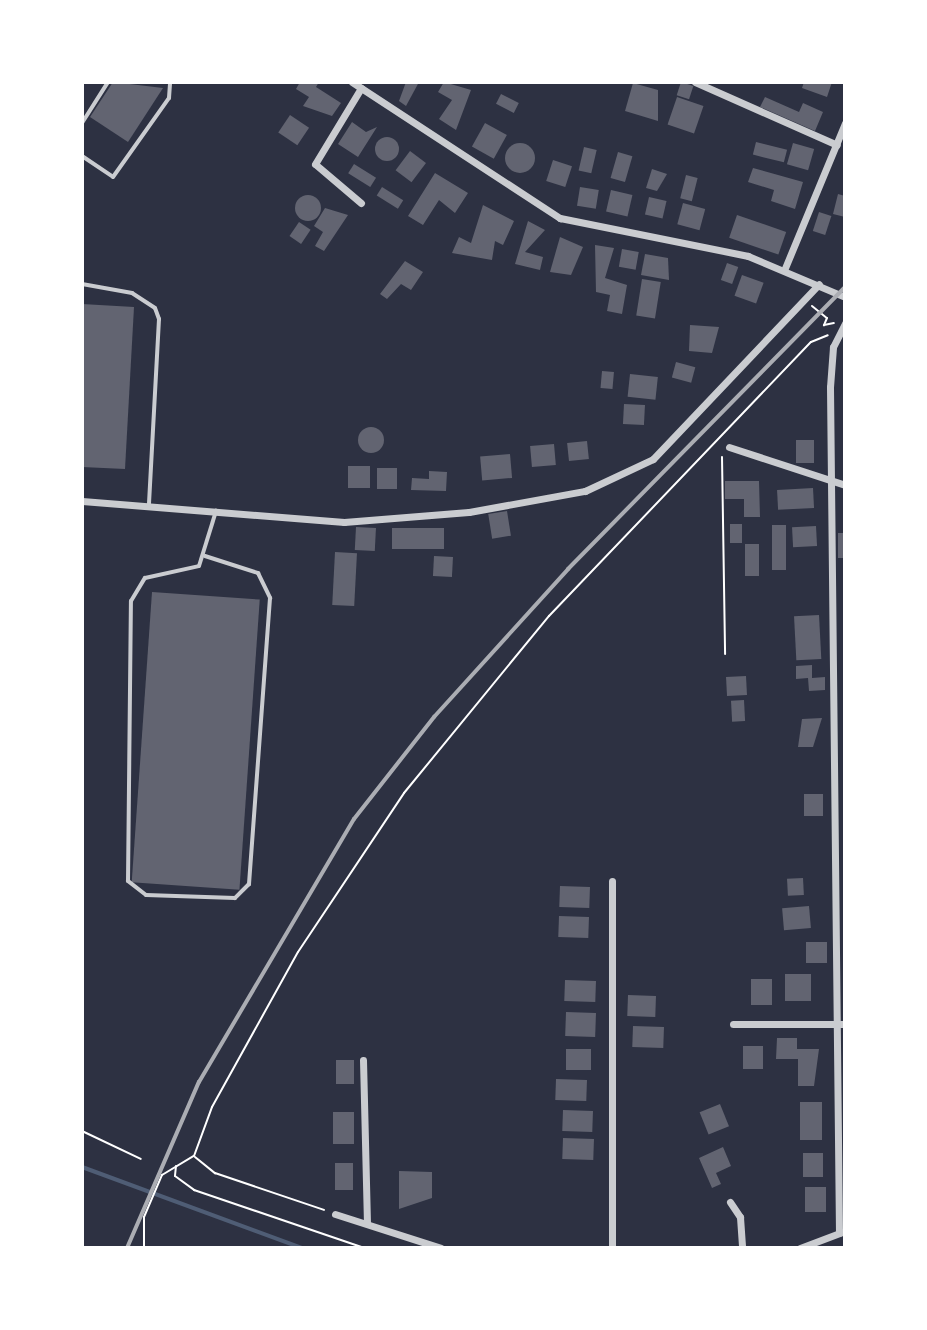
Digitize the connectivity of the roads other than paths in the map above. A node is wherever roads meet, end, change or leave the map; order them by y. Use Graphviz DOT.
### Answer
graph roads {
  1 [pos="108,82"];
  2 [pos="170,82"];
  3 [pos="352,82"];
  4 [pos="371,82"];
  5 [pos="695,82"];
  6 [pos="361,88"];
  7 [pos="374,95"];
  8 [pos="82,123"];
  9 [pos="845,123"];
  10 [pos="837,145"];
  11 [pos="82,156"];
  12 [pos="361,203"];
  13 [pos="785,268"];
  14 [pos="82,284"];
  15 [pos="819,284"];
  16 [pos="845,297"];
  17 [pos="840,326"];
  18 [pos="725,445"];
  19 [pos="831,482"];
  20 [pos="845,485"];
  21 [pos="82,501"];
  22 [pos="149,506"];
  23 [pos="216,511"];
  24 [pos="205,556"];
  25 [pos="612,881"];
  26 [pos="733,1024"];
  27 [pos="841,1024"];
  28 [pos="363,1060"];
  29 [pos="730,1202"];
  30 [pos="335,1214"];
  31 [pos="367,1223"];
  32 [pos="842,1232"];
  33 [pos="441,1248"];
  34 [pos="612,1248"];
  35 [pos="742,1248"];
  36 [pos="800,1248"];
  1 -- 8 [label="lane"];
  2 -- 11 [label="lane"];
  3 -- 6 [label="street"];
  4 -- 7 [label="street"];
  5 -- 10 [label="street"];
  6 -- 7 [label="street"];
  6 -- 12 [label="street"];
  7 -- 13 [label="street"];
  9 -- 10 [label="street"];
  10 -- 13 [label="street"];
  13 -- 15 [label="street"];
  14 -- 22 [label="lane"];
  15 -- 16 [label="street"];
  15 -- 23 [label="street"];
  17 -- 19 [label="street"];
  18 -- 19 [label="street"];
  19 -- 20 [label="street"];
  19 -- 27 [label="street"];
  21 -- 22 [label="street"];
  22 -- 23 [label="street"];
  23 -- 24 [label="lane"];
  24 -- 24 [label="lane"];
  25 -- 34 [label="street"];
  26 -- 27 [label="street"];
  27 -- 32 [label="street"];
  28 -- 31 [label="street"];
  29 -- 35 [label="street"];
  30 -- 31 [label="street"];
  31 -- 33 [label="street"];
  32 -- 36 [label="street"];
}
